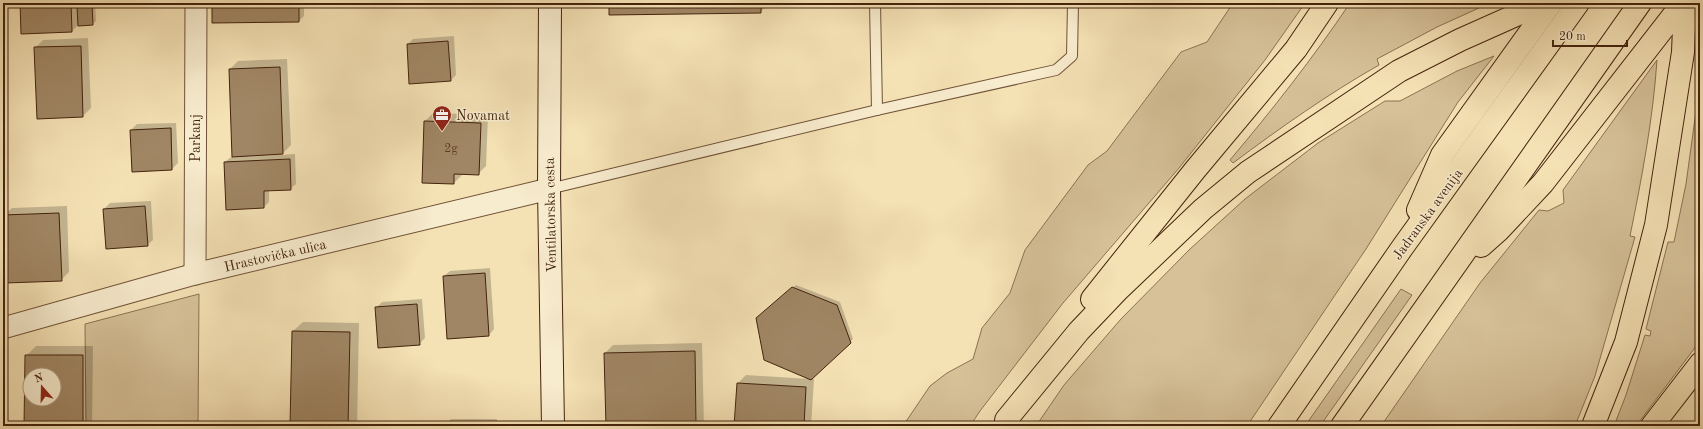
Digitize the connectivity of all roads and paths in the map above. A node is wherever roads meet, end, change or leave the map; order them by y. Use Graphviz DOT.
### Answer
graph roads {
  1 [pos="196,3"];
  2 [pos="550,3"];
  3 [pos="875,3"];
  4 [pos="1073,3"];
  5 [pos="1328,3"];
  6 [pos="1543,3"];
  7 [pos="1551,3"];
  8 [pos="1578,3"];
  9 [pos="1640,3"];
  10 [pos="1684,3"];
  11 [pos="876,110"];
  12 [pos="549,189"];
  13 [pos="1402,248"];
  14 [pos="1455,267"];
  15 [pos="195,274"];
  16 [pos="3,328"];
  17 [pos="1700,364"];
  18 [pos="1004,423"];
  19 [pos="553,426"];
  20 [pos="1279,426"];
  21 [pos="1342,426"];
  22 [pos="1593,426"];
  23 [pos="1652,426"];
  1 -- 15 [label="street, Parkanj"];
  2 -- 12 [label="main road, Ventilatorska cesta"];
  3 -- 11 [label="lane"];
  4 -- 11 [label="lane"];
  5 -- 18 [label="highway"];
  6 -- 18 [label="highway"];
  7 -- 13 [label="highway"];
  8 -- 13 [label="highway, Jadranska avenija"];
  9 -- 14 [label="highway"];
  10 -- 14 [label="highway"];
  10 -- 22 [label="highway"];
  11 -- 12 [label="lane"];
  12 -- 15 [label="street, Hrastovička ulica"];
  12 -- 19 [label="main road, Ventilatorska cesta"];
  13 -- 20 [label="highway, Jadranska avenija"];
  14 -- 21 [label="highway"];
  15 -- 16 [label="street, Hrastovička ulica"];
  17 -- 23 [label="highway"];
}
